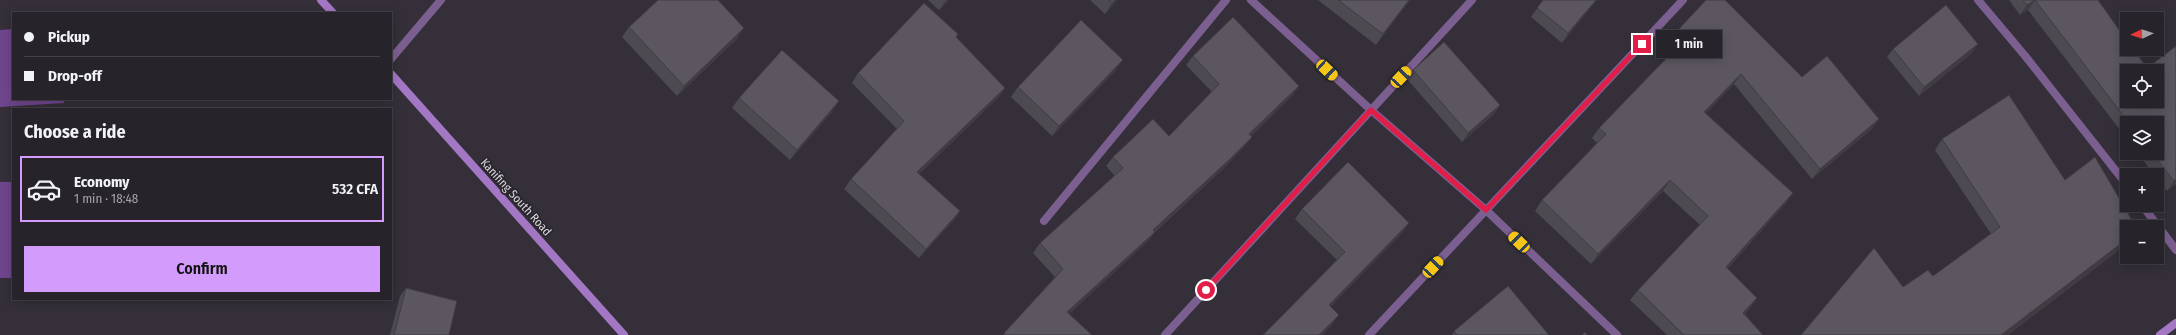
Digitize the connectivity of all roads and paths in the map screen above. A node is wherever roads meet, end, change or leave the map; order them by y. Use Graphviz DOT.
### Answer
graph roads {
  1 [pos="321,0"];
  2 [pos="441,0"];
  3 [pos="1226,0"];
  4 [pos="1251,0"];
  5 [pos="1472,0"];
  6 [pos="1683,0"];
  7 [pos="1978,0"];
  8 [pos="332,12"];
  9 [pos="392,58"];
  10 [pos="392,75"];
  11 [pos="1371,110"];
  12 [pos="2120,176"];
  13 [pos="1486,210"];
  14 [pos="2147,212"];
  15 [pos="1044,222"];
  16 [pos="2176,250"];
  17 [pos="2176,323"];
  18 [pos="624,335"];
  19 [pos="1165,335"];
  20 [pos="1370,335"];
  21 [pos="1617,335"];
  22 [pos="2160,335"];
  1 -- 8 [label="street"];
  2 -- 9 [label="street"];
  3 -- 15 [label="street"];
  4 -- 11 [label="street"];
  5 -- 11 [label="street"];
  6 -- 13 [label="street"];
  7 -- 12 [label="street"];
  10 -- 18 [label="street, Kanifing South Road"];
  11 -- 13 [label="street"];
  11 -- 19 [label="street"];
  13 -- 20 [label="street"];
  13 -- 21 [label="street"];
  14 -- 16 [label="street"];
  17 -- 22 [label="street"];
}
